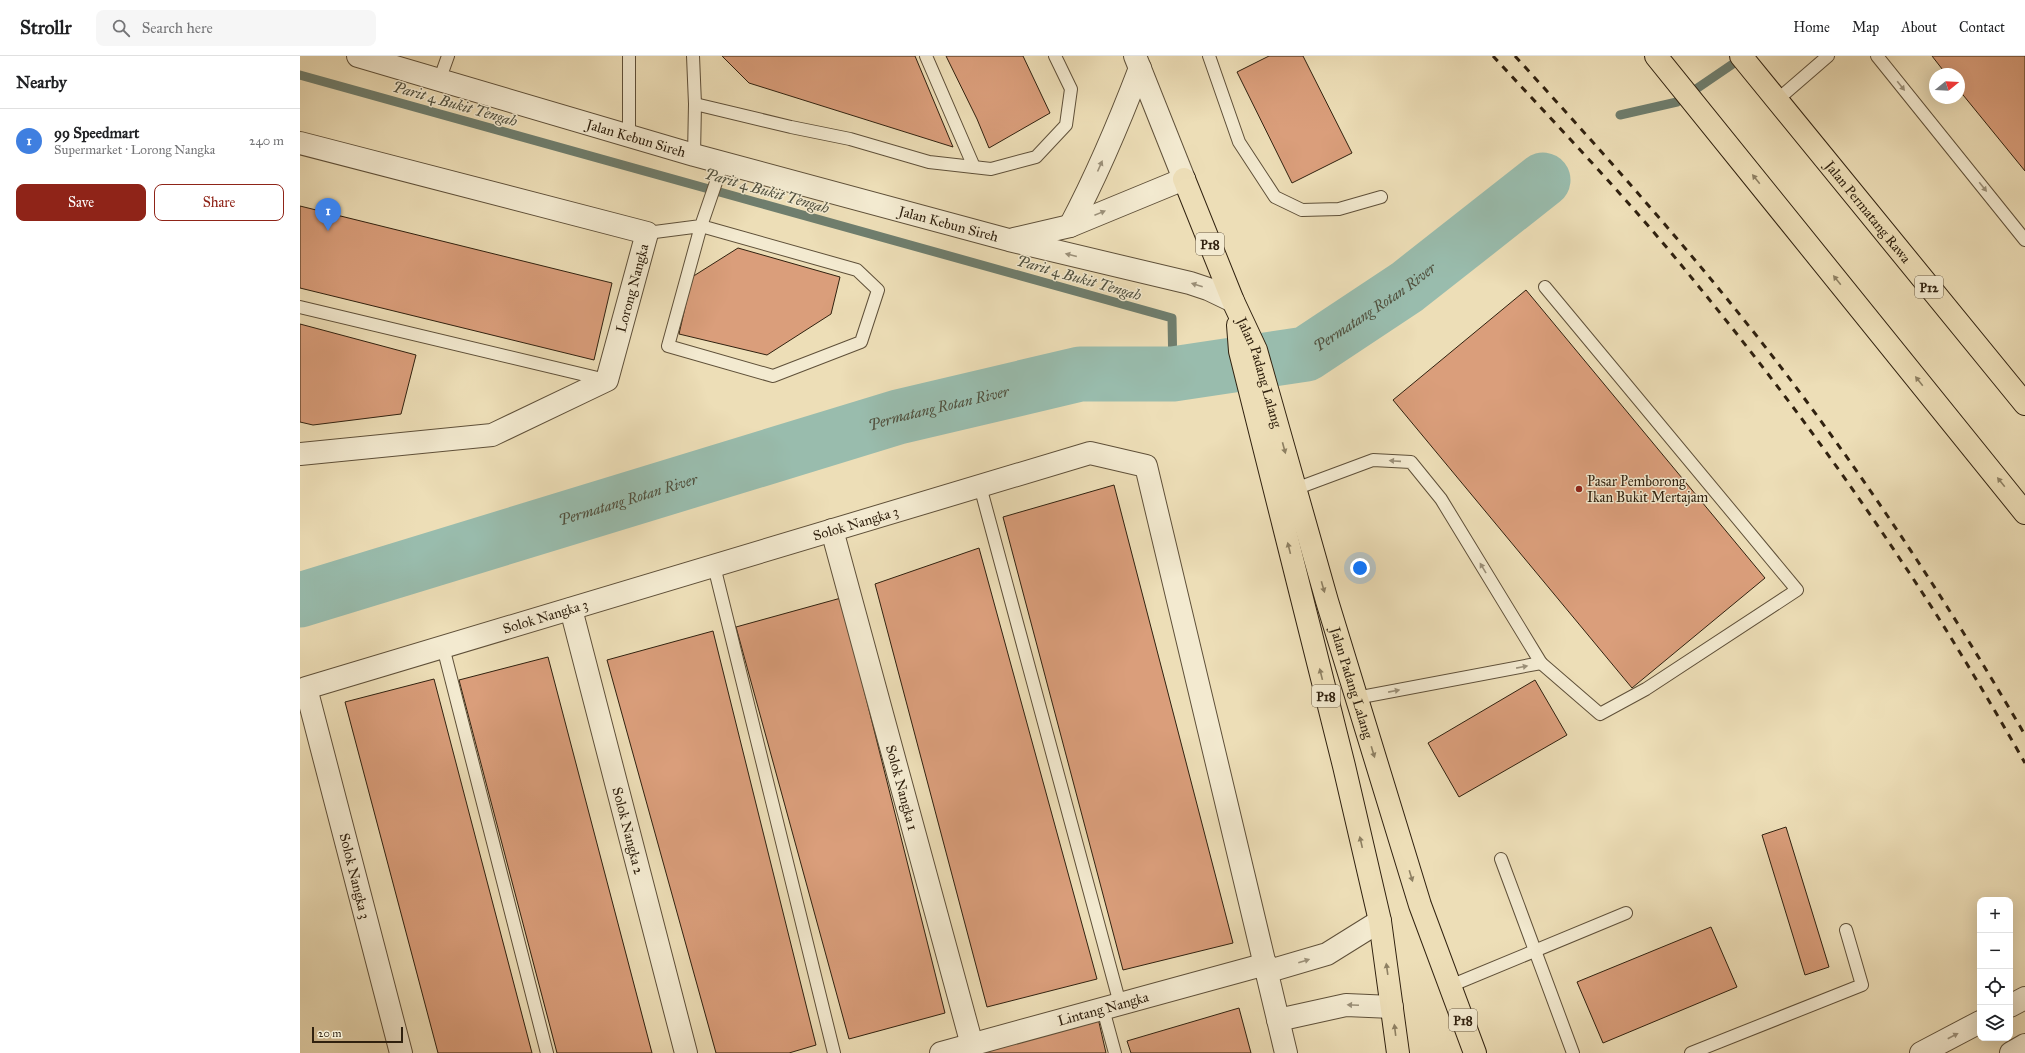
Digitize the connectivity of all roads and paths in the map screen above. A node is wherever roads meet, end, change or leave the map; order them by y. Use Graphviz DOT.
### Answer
graph roads {
  1 [pos="358,56"];
  2 [pos="448,56"];
  3 [pos="629,56"];
  4 [pos="693,56"];
  5 [pos="926,56"];
  6 [pos="1055,56"];
  7 [pos="1208,56"];
  8 [pos="1656,56"];
  9 [pos="1741,56"];
  10 [pos="1828,56"];
  11 [pos="1877,56"];
  12 [pos="1137,62"];
  13 [pos="439,81"];
  14 [pos="1776,101"];
  15 [pos="695,104"];
  16 [pos="628,134"];
  17 [pos="300,144"];
  18 [pos="694,155"];
  19 [pos="974,168"];
  20 [pos="720,170"];
  21 [pos="1184,179"];
  22 [pos="1382,197"];
  23 [pos="701,226"];
  24 [pos="1070,226"];
  25 [pos="647,233"];
  26 [pos="1009,240"];
  27 [pos="2025,240"];
  28 [pos="1545,287"];
  29 [pos="1235,305"];
  30 [pos="300,307"];
  31 [pos="607,380"];
  32 [pos="1257,385"];
  33 [pos="2025,404"];
  34 [pos="300,454"];
  35 [pos="980,486"];
  36 [pos="1294,489"];
  37 [pos="2025,513"];
  38 [pos="832,530"];
  39 [pos="714,566"];
  40 [pos="571,608"];
  41 [pos="443,647"];
  42 [pos="1541,663"];
  43 [pos="1356,698"];
  44 [pos="1501,859"];
  45 [pos="1626,913"];
  46 [pos="1380,921"];
  47 [pos="1846,930"];
  48 [pos="1535,951"];
  49 [pos="1266,968"];
  50 [pos="1450,986"];
  51 [pos="2025,998"];
  52 [pos="2012,1005"];
  53 [pos="1111,1007"];
  54 [pos="1392,1008"];
  55 [pos="1278,1020"];
  56 [pos="1977,1024"];
  57 [pos="972,1044"];
  58 [pos="2025,1046"];
  59 [pos="400,1053"];
  60 [pos="547,1053"];
  61 [pos="686,1053"];
  62 [pos="834,1053"];
  63 [pos="941,1053"];
  64 [pos="1115,1053"];
  65 [pos="1286,1053"];
  66 [pos="1398,1053"];
  67 [pos="1475,1053"];
  68 [pos="1573,1053"];
  69 [pos="1691,1053"];
  70 [pos="1921,1053"];
  71 [pos="2011,1053"];
  1 -- 13 [label="street, Jalan Kebun Sireh"];
  2 -- 13 [label="lane"];
  3 -- 16 [label="lane"];
  4 -- 15 [label="lane"];
  5 -- 19 [label="lane"];
  6 -- 19 [label="lane"];
  7 -- 22 [label="lane"];
  37 -- 8 [label="main road, one-way"];
  9 -- 14 [label="main road, Jalan Permatang Rawa / P12"];
  10 -- 14 [label="lane"];
  11 -- 27 [label="lane, one-way"];
  12 -- 21 [label="street, Jalan Padang Lalang"];
  24 -- 12 [label="street, one-way"];
  13 -- 16 [label="street, Jalan Kebun Sireh"];
  14 -- 33 [label="main road, Jalan Permatang Rawa / P12"];
  15 -- 18 [label="lane"];
  15 -- 19 [label="lane"];
  16 -- 18 [label="street, Jalan Kebun Sireh"];
  17 -- 25 [label="street, Lorong Nangka"];
  18 -- 20 [label="street, Jalan Kebun Sireh"];
  20 -- 23 [label="lane"];
  20 -- 26 [label="street, Jalan Kebun Sireh"];
  24 -- 21 [label="street, Jalan Kebun Sireh, one-way"];
  21 -- 29 [label="main road, Jalan Padang Lalang / P18"];
  23 -- 23 [label="lane"];
  23 -- 25 [label="lane"];
  24 -- 26 [label="street, Jalan Kebun Sireh"];
  25 -- 31 [label="street, Lorong Nangka"];
  29 -- 26 [label="street, Jalan Kebun Sireh, one-way"];
  28 -- 42 [label="lane"];
  29 -- 32 [label="main road, Jalan Padang Lalang / P18"];
  30 -- 31 [label="lane"];
  31 -- 34 [label="street"];
  32 -- 36 [label="main road, Jalan Padang Lalang / P18, one-way"];
  46 -- 32 [label="main road, Jalan Padang Lalang / P18, one-way"];
  35 -- 38 [label="street, Solok Nangka 3"];
  35 -- 49 [label="street, Solok Nangka 3"];
  35 -- 53 [label="lane"];
  42 -- 36 [label="lane, one-way"];
  36 -- 43 [label="main road, Jalan Padang Lalang / P18, one-way"];
  38 -- 39 [label="street, Solok Nangka 3"];
  38 -- 57 [label="street, Solok Nangka 1"];
  39 -- 40 [label="street, Solok Nangka 3"];
  39 -- 62 [label="lane"];
  40 -- 41 [label="street, Solok Nangka 3"];
  40 -- 61 [label="street, Solok Nangka 2"];
  41 -- 59 [label="street, Solok Nangka 3"];
  41 -- 60 [label="lane"];
  43 -- 42 [label="lane, one-way"];
  43 -- 50 [label="main road, Jalan Padang Lalang / P18, one-way"];
  44 -- 48 [label="lane"];
  45 -- 48 [label="lane"];
  49 -- 46 [label="street, Lintang Nangka, one-way"];
  54 -- 46 [label="main road, Jalan Padang Lalang / P18, one-way"];
  47 -- 69 [label="lane"];
  48 -- 50 [label="lane"];
  48 -- 68 [label="lane"];
  49 -- 53 [label="street, Lintang Nangka"];
  49 -- 55 [label="street"];
  50 -- 67 [label="main road, Jalan Padang Lalang / P18"];
  51 -- 52 [label="street"];
  53 -- 57 [label="street, Lintang Nangka"];
  53 -- 64 [label="lane"];
  54 -- 55 [label="street, one-way"];
  66 -- 54 [label="main road, Jalan Padang Lalang / P18, one-way"];
  55 -- 65 [label="street"];
  70 -- 56 [label="street, one-way"];
  57 -- 63 [label="street, Lintang Nangka"];
  58 -- 71 [label="street"];
}
